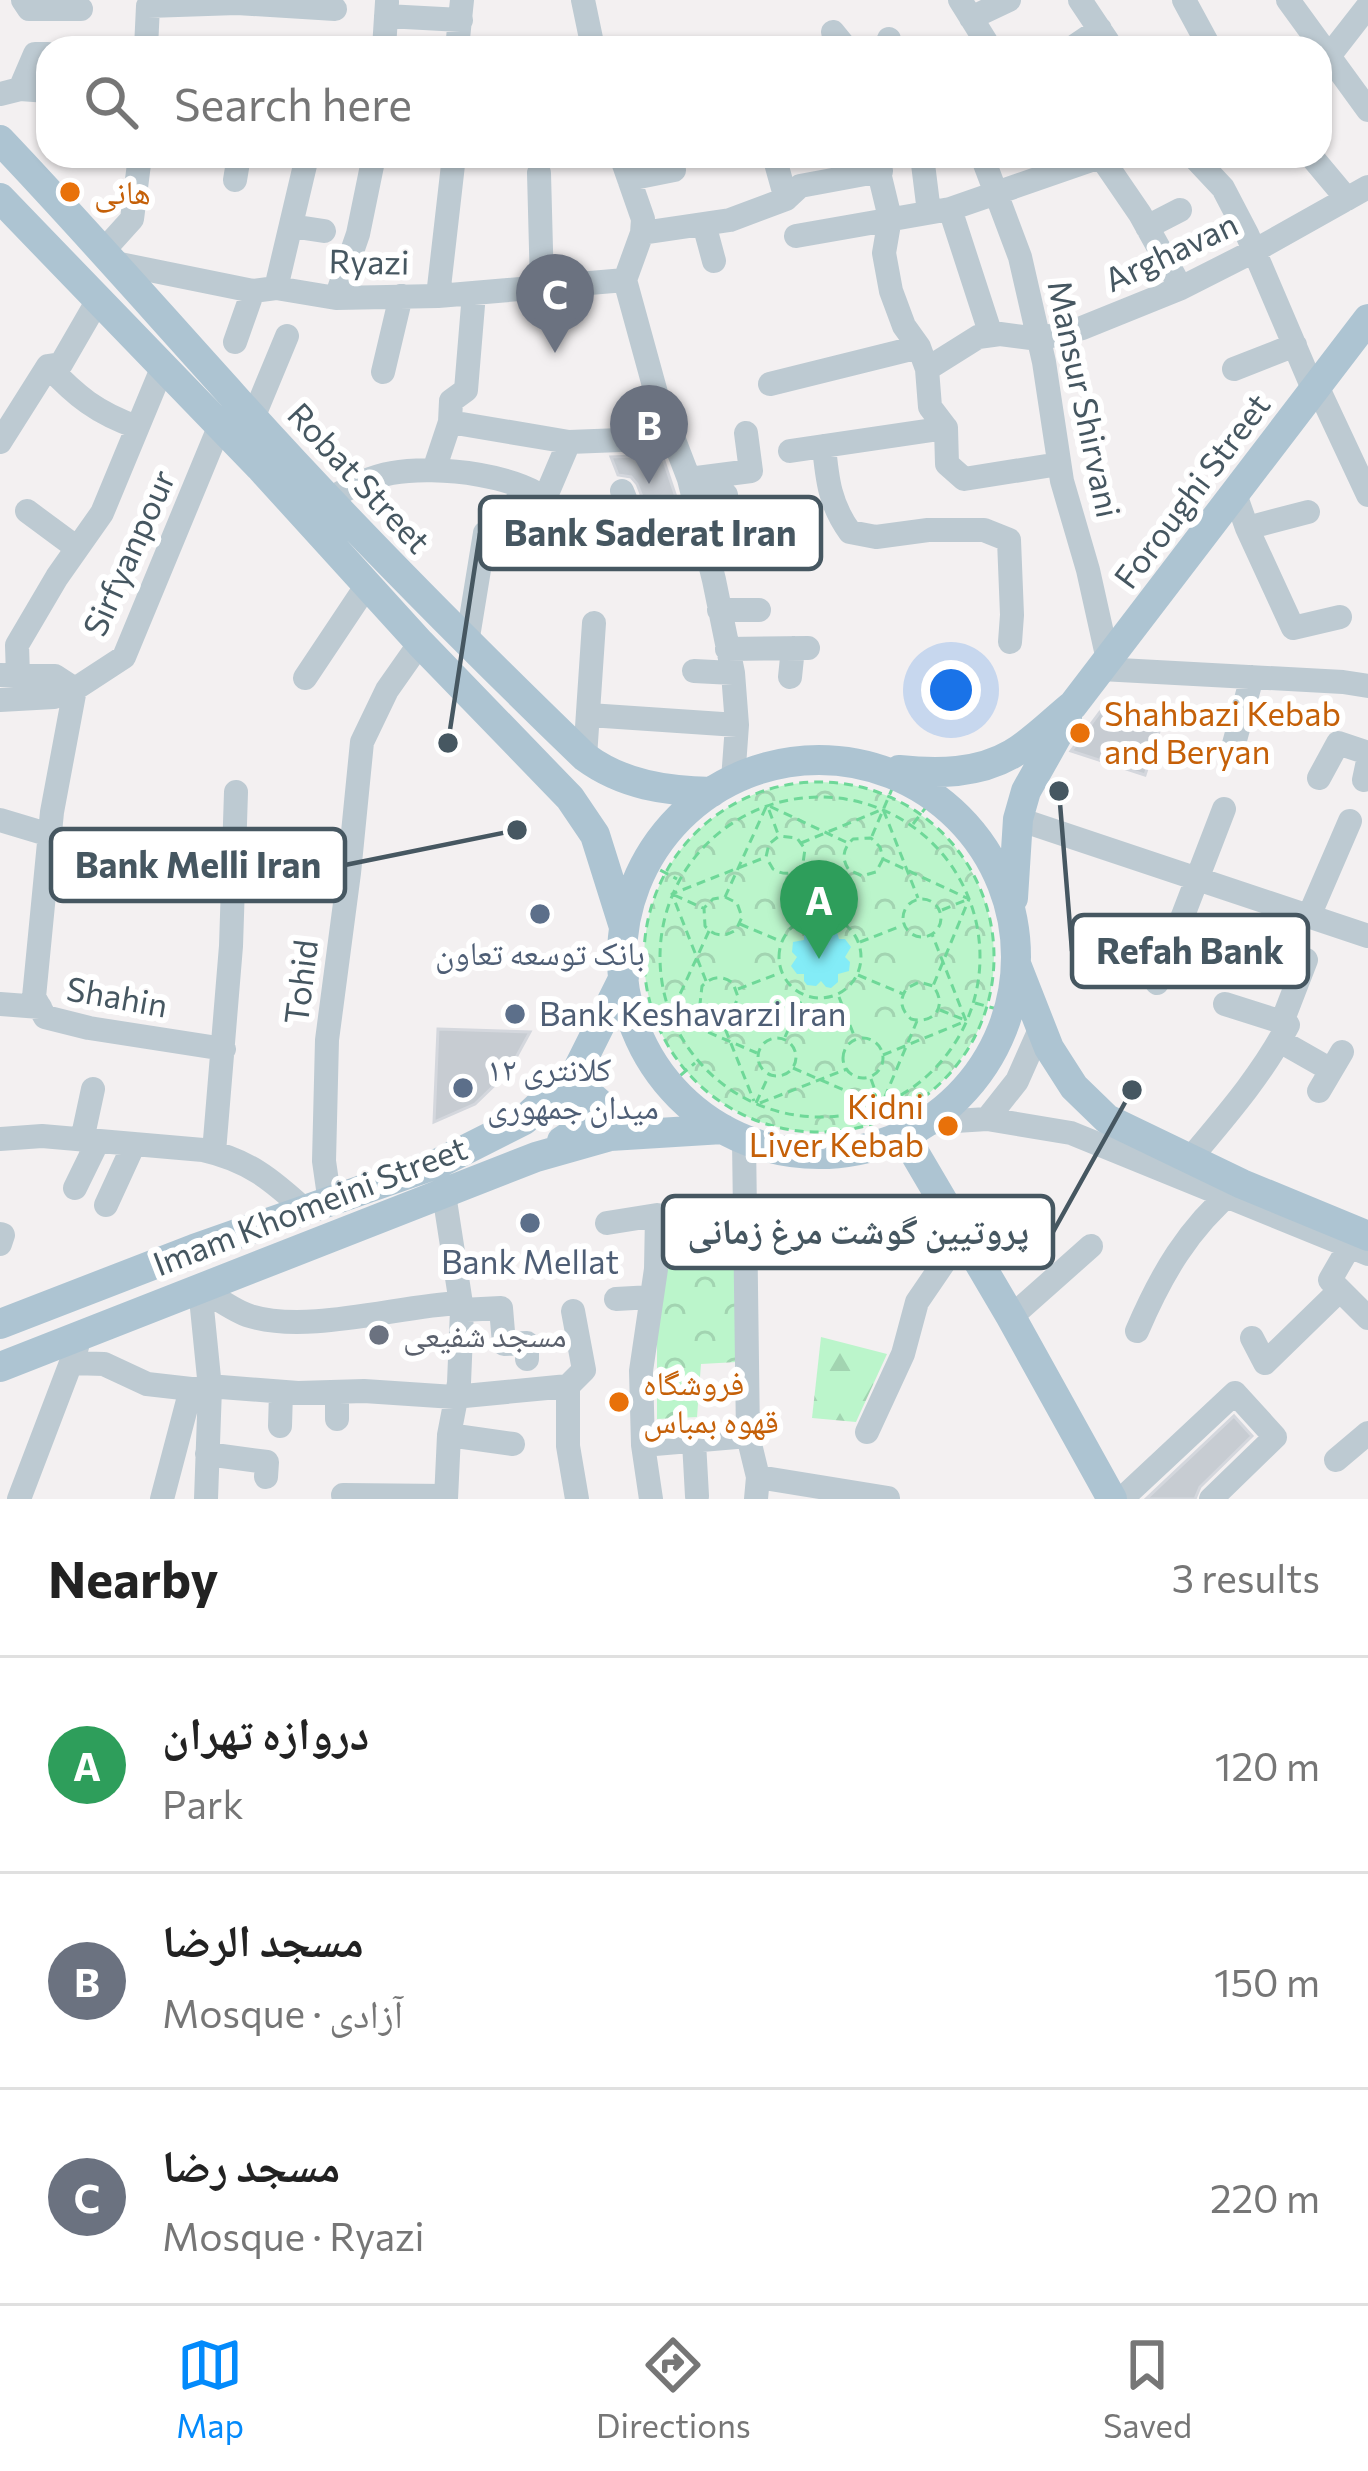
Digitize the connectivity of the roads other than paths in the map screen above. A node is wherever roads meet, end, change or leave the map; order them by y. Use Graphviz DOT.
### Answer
graph roads {
  1 [pos="23,0"];
  2 [pos="583,0"];
  3 [pos="1010,0"];
  4 [pos="1080,0"];
  5 [pos="1184,0"];
  6 [pos="1288,0"];
  7 [pos="198,2"];
  8 [pos="1368,5"];
  9 [pos="387,8"];
  10 [pos="81,9"];
  11 [pos="334,9"];
  12 [pos="966,9"];
  13 [pos="461,10"];
  14 [pos="147,36"];
  15 [pos="590,36"];
  16 [pos="983,36"];
  17 [pos="1104,36"];
  18 [pos="1198,36"];
  19 [pos="1311,36"];
  20 [pos="1332,37"];
  21 [pos="36,54"];
  22 [pos="1332,65"];
  23 [pos="10,92"];
  24 [pos="1368,110"];
  25 [pos="0,140"];
  26 [pos="138,168"];
  27 [pos="304,168"];
  28 [pos="372,168"];
  29 [pos="453,168"];
  30 [pos="625,168"];
  31 [pos="777,168"];
  32 [pos="864,168"];
  33 [pos="879,168"];
  34 [pos="926,168"];
  35 [pos="986,168"];
  36 [pos="1070,168"];
  37 [pos="1109,168"];
  38 [pos="1204,168"];
  39 [pos="1326,168"];
  40 [pos="674,170"];
  41 [pos="539,173"];
  42 [pos="1358,193"];
  43 [pos="995,194"];
  44 [pos="0,198"];
  45 [pos="786,199"];
  46 [pos="939,210"];
  47 [pos="1180,210"];
  48 [pos="890,218"];
  49 [pos="704,224"];
  50 [pos="291,226"];
  51 [pos="1147,227"];
  52 [pos="324,231"];
  53 [pos="642,233"];
  54 [pos="796,236"];
  55 [pos="1255,251"];
  56 [pos="109,256"];
  57 [pos="714,261"];
  58 [pos="625,280"];
  59 [pos="542,287"];
  60 [pos="1181,288"];
  61 [pos="264,290"];
  62 [pos="474,293"];
  63 [pos="401,296"];
  64 [pos="438,296"];
  65 [pos="336,298"];
  66 [pos="98,300"];
  67 [pos="1368,320"];
  68 [pos="991,335"];
  69 [pos="287,336"];
  70 [pos="1039,339"];
  71 [pos="235,342"];
  72 [pos="1295,345"];
  73 [pos="923,358"];
  74 [pos="48,366"];
  75 [pos="163,367"];
  76 [pos="1234,369"];
  77 [pos="383,372"];
  78 [pos="770,383"];
  79 [pos="1315,389"];
  80 [pos="236,414"];
  81 [pos="450,422"];
  82 [pos="4,426"];
  83 [pos="136,427"];
  84 [pos="946,428"];
  85 [pos="746,434"];
  86 [pos="672,438"];
  87 [pos="568,442"];
  88 [pos="824,446"];
  89 [pos="790,451"];
  90 [pos="1059,464"];
  91 [pos="434,470"];
  92 [pos="689,478"];
  93 [pos="1366,485"];
  94 [pos="520,487"];
  95 [pos="622,491"];
  96 [pos="1234,494"];
  97 [pos="727,495"];
  98 [pos="545,496"];
  99 [pos="330,499"];
  100 [pos="694,505"];
  101 [pos="27,511"];
  102 [pos="1308,512"];
  103 [pos="515,517"];
  104 [pos="635,523"];
  105 [pos="1247,528"];
  106 [pos="485,532"];
  107 [pos="550,538"];
  108 [pos="609,542"];
  109 [pos="77,548"];
  110 [pos="367,585"];
  111 [pos="719,610"];
  112 [pos="759,610"];
  113 [pos="1340,617"];
  114 [pos="594,623"];
  115 [pos="1010,642"];
  116 [pos="420,643"];
  117 [pos="467,643"];
  118 [pos="730,661"];
  119 [pos="1105,664"];
  120 [pos="694,670"];
  121 [pos="9,676"];
  122 [pos="790,677"];
  123 [pos="1252,677"];
  124 [pos="305,678"];
  125 [pos="1368,686"];
  126 [pos="75,689"];
  127 [pos="0,700"];
  128 [pos="589,716"];
  129 [pos="737,725"];
  130 [pos="1231,755"];
  131 [pos="585,758"];
  132 [pos="1027,761"];
  133 [pos="1367,765"];
  134 [pos="1319,778"];
  135 [pos="887,780"];
  136 [pos="723,786"];
  137 [pos="236,791"];
  138 [pos="1224,809"];
  139 [pos="1018,819"];
  140 [pos="0,820"];
  141 [pos="1350,820"];
  142 [pos="50,835"];
  143 [pos="1197,879"];
  144 [pos="1012,916"];
  145 [pos="1309,916"];
  146 [pos="625,930"];
  147 [pos="1368,936"];
  148 [pos="1251,940"];
  149 [pos="1016,964"];
  150 [pos="624,977"];
  151 [pos="1157,983"];
  152 [pos="0,1004"];
  153 [pos="1225,1004"];
  154 [pos="40,1007"];
  155 [pos="1041,1027"];
  156 [pos="1281,1032"];
  157 [pos="224,1049"];
  158 [pos="1331,1071"];
  159 [pos="93,1089"];
  160 [pos="986,1119"];
  161 [pos="524,1120"];
  162 [pos="914,1129"];
  163 [pos="734,1134"];
  164 [pos="0,1139"];
  165 [pos="90,1140"];
  166 [pos="134,1144"];
  167 [pos="214,1152"];
  168 [pos="536,1157"];
  169 [pos="1189,1160"];
  170 [pos="75,1188"];
  171 [pos="1233,1191"];
  172 [pos="445,1194"];
  173 [pos="106,1205"];
  174 [pos="318,1206"];
  175 [pos="608,1223"];
  176 [pos="0,1234"];
  177 [pos="962,1236"];
  178 [pos="1361,1242"];
  179 [pos="0,1244"];
  180 [pos="1091,1246"];
  181 [pos="200,1288"];
  182 [pos="1340,1290"];
  183 [pos="652,1297"];
  184 [pos="616,1299"];
  185 [pos="528,1305"];
  186 [pos="460,1306"];
  187 [pos="501,1308"];
  188 [pos="573,1311"];
  189 [pos="1011,1317"];
  190 [pos="1368,1318"];
  191 [pos="0,1324"];
  192 [pos="1137,1331"];
  193 [pos="1252,1338"];
  194 [pos="76,1348"];
  195 [pos="527,1359"];
  196 [pos="0,1367"];
  197 [pos="568,1386"];
  198 [pos="201,1388"];
  199 [pos="281,1392"];
  200 [pos="338,1392"];
  201 [pos="454,1397"];
  202 [pos="337,1418"];
  203 [pos="280,1426"];
  204 [pos="866,1432"];
  205 [pos="1368,1433"];
  206 [pos="449,1436"];
  207 [pos="748,1436"];
  208 [pos="694,1442"];
  209 [pos="513,1444"];
  210 [pos="643,1444"];
  211 [pos="207,1454"];
  212 [pos="1336,1460"];
  213 [pos="266,1477"];
  214 [pos="757,1488"];
  215 [pos="343,1495"];
  216 [pos="697,1496"];
  217 [pos="22,1498"];
  218 [pos="446,1498"];
  219 [pos="888,1498"];
  220 [pos="162,1499"];
  221 [pos="206,1499"];
  222 [pos="577,1499"];
  223 [pos="651,1499"];
  224 [pos="1112,1499"];
  225 [pos="1126,1499"];
  226 [pos="1210,1499"];
  1 -- 10 [label="street"];
  2 -- 15 [label="street"];
  3 -- 12 [label="street"];
  4 -- 17 [label="street"];
  5 -- 18 [label="street"];
  6 -- 19 [label="street"];
  7 -- 11 [label="street"];
  7 -- 14 [label="street"];
  8 -- 20 [label="street"];
  9 -- 13 [label="street"];
  12 -- 16 [label="street"];
  21 -- 23 [label="street"];
  22 -- 24 [label="street"];
  25 -- 56 [label="main road, Robat Street"];
  26 -- 56 [label="street"];
  27 -- 50 [label="street"];
  28 -- 65 [label="street"];
  29 -- 64 [label="street"];
  30 -- 40 [label="street"];
  30 -- 53 [label="street"];
  31 -- 45 [label="street"];
  32 -- 45 [label="street"];
  33 -- 48 [label="street"];
  34 -- 46 [label="street"];
  35 -- 43 [label="street, Mansur Shirvani"];
  36 -- 43 [label="street"];
  37 -- 51 [label="street"];
  38 -- 55 [label="street"];
  39 -- 42 [label="street"];
  41 -- 59 [label="street"];
  42 -- 55 [label="street, Arghavan"];
  43 -- 46 [label="street"];
  43 -- 70 [label="street, Mansur Shirvani"];
  44 -- 66 [label="main road, Robat Street"];
  45 -- 49 [label="street"];
  46 -- 48 [label="street"];
  46 -- 68 [label="street"];
  47 -- 51 [label="street"];
  48 -- 54 [label="street"];
  48 -- 73 [label="street"];
  49 -- 53 [label="street"];
  49 -- 57 [label="street"];
  50 -- 52 [label="street"];
  50 -- 61 [label="street"];
  51 -- 60 [label="street"];
  53 -- 58 [label="street"];
  55 -- 60 [label="street, Arghavan"];
  55 -- 72 [label="street"];
  56 -- 61 [label="street, Ryazi"];
  56 -- 80 [label="main road, Robat Street"];
  58 -- 59 [label="street, Ryazi"];
  58 -- 86 [label="street"];
  59 -- 62 [label="street, Ryazi"];
  60 -- 70 [label="street, Arghavan"];
  61 -- 65 [label="street, Ryazi"];
  61 -- 71 [label="street"];
  62 -- 64 [label="street, Ryazi"];
  62 -- 81 [label="street"];
  63 -- 64 [label="street, Ryazi"];
  63 -- 65 [label="street, Ryazi"];
  63 -- 77 [label="street"];
  66 -- 74 [label="street"];
  66 -- 75 [label="main road, Robat Street"];
  67 -- 79 [label="main road, Foroughi Street"];
  68 -- 70 [label="street, Arghavan"];
  68 -- 73 [label="street"];
  69 -- 80 [label="street, Sirfyanpour"];
  70 -- 90 [label="street, Mansur Shirvani"];
  72 -- 76 [label="street"];
  72 -- 79 [label="street"];
  73 -- 78 [label="street"];
  73 -- 84 [label="street"];
  74 -- 82 [label="street"];
  74 -- 83 [label="street"];
  75 -- 80 [label="main road, Robat Street"];
  75 -- 83 [label="street"];
  79 -- 93 [label="street"];
  79 -- 96 [label="main road, Foroughi Street"];
  80 -- 99 [label="main road, Robat Street"];
  80 -- 110 [label="main road, Robat Street"];
  80 -- 126 [label="street, Sirfyanpour"];
  81 -- 87 [label="street"];
  81 -- 91 [label="street"];
  83 -- 109 [label="street"];
  84 -- 88 [label="street"];
  84 -- 90 [label="street"];
  85 -- 92 [label="street"];
  86 -- 87 [label="street"];
  86 -- 92 [label="street"];
  87 -- 98 [label="street"];
  88 -- 89 [label="street"];
  88 -- 115 [label="street"];
  90 -- 119 [label="street, Mansur Shirvani"];
  91 -- 94 [label="street"];
  91 -- 99 [label="street"];
  92 -- 100 [label="street"];
  94 -- 98 [label="street"];
  94 -- 103 [label="street"];
  95 -- 104 [label="street"];
  96 -- 105 [label="street"];
  96 -- 119 [label="main road, Foroughi Street"];
  97 -- 100 [label="street"];
  98 -- 107 [label="street"];
  99 -- 117 [label="main road, Robat Street"];
  100 -- 104 [label="street"];
  100 -- 111 [label="street"];
  101 -- 109 [label="street"];
  102 -- 105 [label="street"];
  104 -- 108 [label="street"];
  105 -- 113 [label="street"];
  106 -- 117 [label="street"];
  109 -- 121 [label="street"];
  110 -- 116 [label="main road, Robat Street"];
  110 -- 124 [label="street"];
  111 -- 112 [label="street"];
  111 -- 118 [label="street"];
  114 -- 128 [label="street"];
  116 -- 146 [label="main road, Robat Street"];
  116 -- 174 [label="street, Tohid"];
  117 -- 131 [label="main road, Robat Street"];
  118 -- 120 [label="street"];
  118 -- 122 [label="street"];
  118 -- 129 [label="street"];
  119 -- 123 [label="street"];
  119 -- 132 [label="main road, Foroughi Street"];
  121 -- 126 [label="street"];
  123 -- 125 [label="street"];
  123 -- 130 [label="street"];
  126 -- 127 [label="street"];
  126 -- 142 [label="street, Shahin"];
  128 -- 129 [label="street"];
  128 -- 131 [label="street"];
  129 -- 136 [label="street"];
  131 -- 136 [label="main road, Robat Street"];
  132 -- 135 [label="main road"];
  132 -- 139 [label="main road, Foroughi Street"];
  133 -- 134 [label="street"];
  135 -- 136 [label="main road"];
  135 -- 144 [label="main road"];
  136 -- 146 [label="main road"];
  137 -- 157 [label="street"];
  138 -- 143 [label="street"];
  139 -- 143 [label="street"];
  139 -- 144 [label="main road, Foroughi Street"];
  140 -- 142 [label="street"];
  141 -- 145 [label="street"];
  142 -- 154 [label="street, Shahin"];
  143 -- 145 [label="street"];
  143 -- 151 [label="street"];
  144 -- 149 [label="main road"];
  145 -- 147 [label="street"];
  146 -- 150 [label="main road"];
  148 -- 156 [label="street"];
  149 -- 155 [label="main road"];
  149 -- 162 [label="main road"];
  150 -- 161 [label="main road, Imam Khomeini Street"];
  150 -- 163 [label="main road"];
  152 -- 154 [label="street"];
  153 -- 156 [label="street"];
  154 -- 157 [label="street, Shahin"];
  155 -- 160 [label="street"];
  155 -- 169 [label="main road"];
  156 -- 158 [label="street"];
  156 -- 169 [label="street"];
  157 -- 167 [label="street"];
  159 -- 165 [label="street"];
  160 -- 162 [label="street"];
  160 -- 171 [label="street"];
  161 -- 168 [label="main road"];
  161 -- 174 [label="main road, Imam Khomeini Street"];
  162 -- 163 [label="main road"];
  162 -- 177 [label="main road"];
  163 -- 168 [label="main road, Imam Khomeini Street"];
  163 -- 207 [label="street"];
  164 -- 165 [label="street"];
  165 -- 166 [label="street"];
  165 -- 170 [label="street"];
  166 -- 167 [label="street"];
  166 -- 173 [label="street"];
  167 -- 174 [label="street"];
  168 -- 172 [label="main road, Imam Khomeini Street"];
  169 -- 171 [label="main road"];
  171 -- 178 [label="main road"];
  171 -- 192 [label="street"];
  172 -- 181 [label="main road, Imam Khomeini Street"];
  172 -- 186 [label="street"];
  174 -- 191 [label="main road, Imam Khomeini Street"];
  175 -- 183 [label="street"];
  176 -- 179 [label="street"];
  177 -- 189 [label="main road"];
  177 -- 204 [label="street"];
  178 -- 182 [label="street"];
  180 -- 189 [label="street"];
  181 -- 186 [label="street"];
  181 -- 194 [label="main road, Imam Khomeini Street"];
  181 -- 198 [label="street"];
  182 -- 190 [label="street"];
  182 -- 193 [label="street"];
  183 -- 184 [label="street"];
  183 -- 210 [label="street"];
  185 -- 187 [label="street"];
  186 -- 187 [label="street"];
  186 -- 201 [label="street"];
  187 -- 195 [label="street"];
  188 -- 197 [label="street"];
  189 -- 224 [label="main road"];
  194 -- 196 [label="main road, Imam Khomeini Street"];
  194 -- 198 [label="street"];
  194 -- 217 [label="street"];
  197 -- 201 [label="street"];
  197 -- 222 [label="street"];
  198 -- 199 [label="street"];
  198 -- 211 [label="street"];
  198 -- 220 [label="street"];
  199 -- 200 [label="street"];
  199 -- 203 [label="street"];
  200 -- 201 [label="street"];
  200 -- 202 [label="street"];
  201 -- 206 [label="street"];
  205 -- 212 [label="street"];
  206 -- 209 [label="street"];
  206 -- 218 [label="street"];
  207 -- 208 [label="street"];
  207 -- 214 [label="street"];
  208 -- 210 [label="street"];
  208 -- 216 [label="street"];
  210 -- 223 [label="street"];
  211 -- 213 [label="street"];
  211 -- 221 [label="street"];
  214 -- 219 [label="street"];
  215 -- 218 [label="street"];
  225 -- 226 [label="street"];
}
